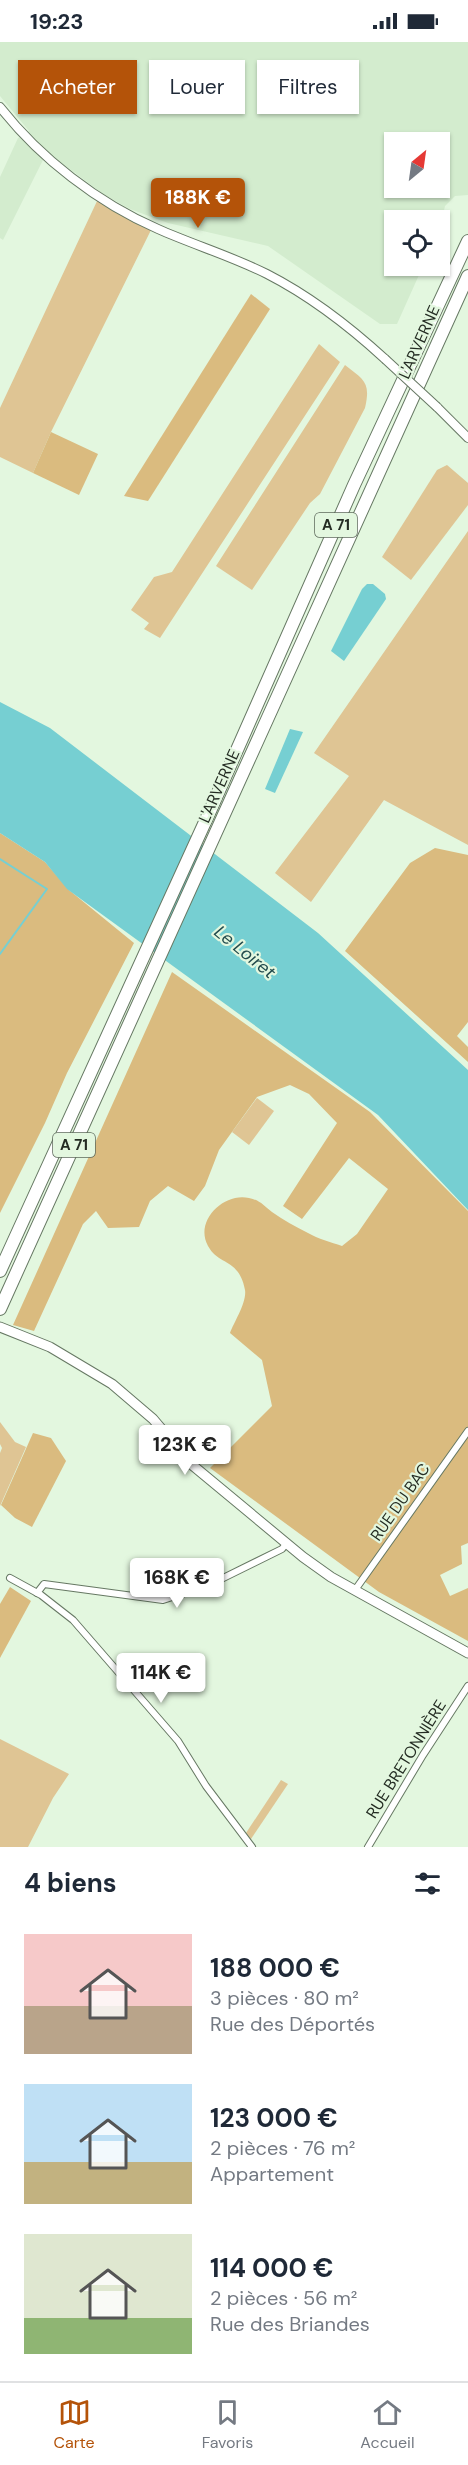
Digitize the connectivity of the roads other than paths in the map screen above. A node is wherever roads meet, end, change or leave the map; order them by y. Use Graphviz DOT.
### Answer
graph roads {
  1 [pos="0,107"];
  2 [pos="468,241"];
  3 [pos="468,276"];
  4 [pos="468,438"];
  5 [pos="0,1271"];
  6 [pos="0,1309"];
  7 [pos="0,1327"];
  8 [pos="468,1431"];
  9 [pos="286,1544"];
  10 [pos="10,1578"];
  11 [pos="355,1590"];
  12 [pos="38,1593"];
  13 [pos="468,1653"];
  14 [pos="468,1686"];
  15 [pos="252,1847"];
  16 [pos="368,1847"];
  1 -- 4 [label="street, bridge"];
  2 -- 5 [label="highway, L'ARVERNE / A 71"];
  3 -- 6 [label="highway, L'ARVERNE / A 71"];
  7 -- 9 [label="main road"];
  8 -- 11 [label="street, RUE DU BAC"];
  9 -- 11 [label="main road"];
  9 -- 12 [label="street"];
  10 -- 12 [label="street"];
  11 -- 13 [label="main road"];
  12 -- 15 [label="street"];
  14 -- 16 [label="street, RUE BRETONNIÈRE"];
}
